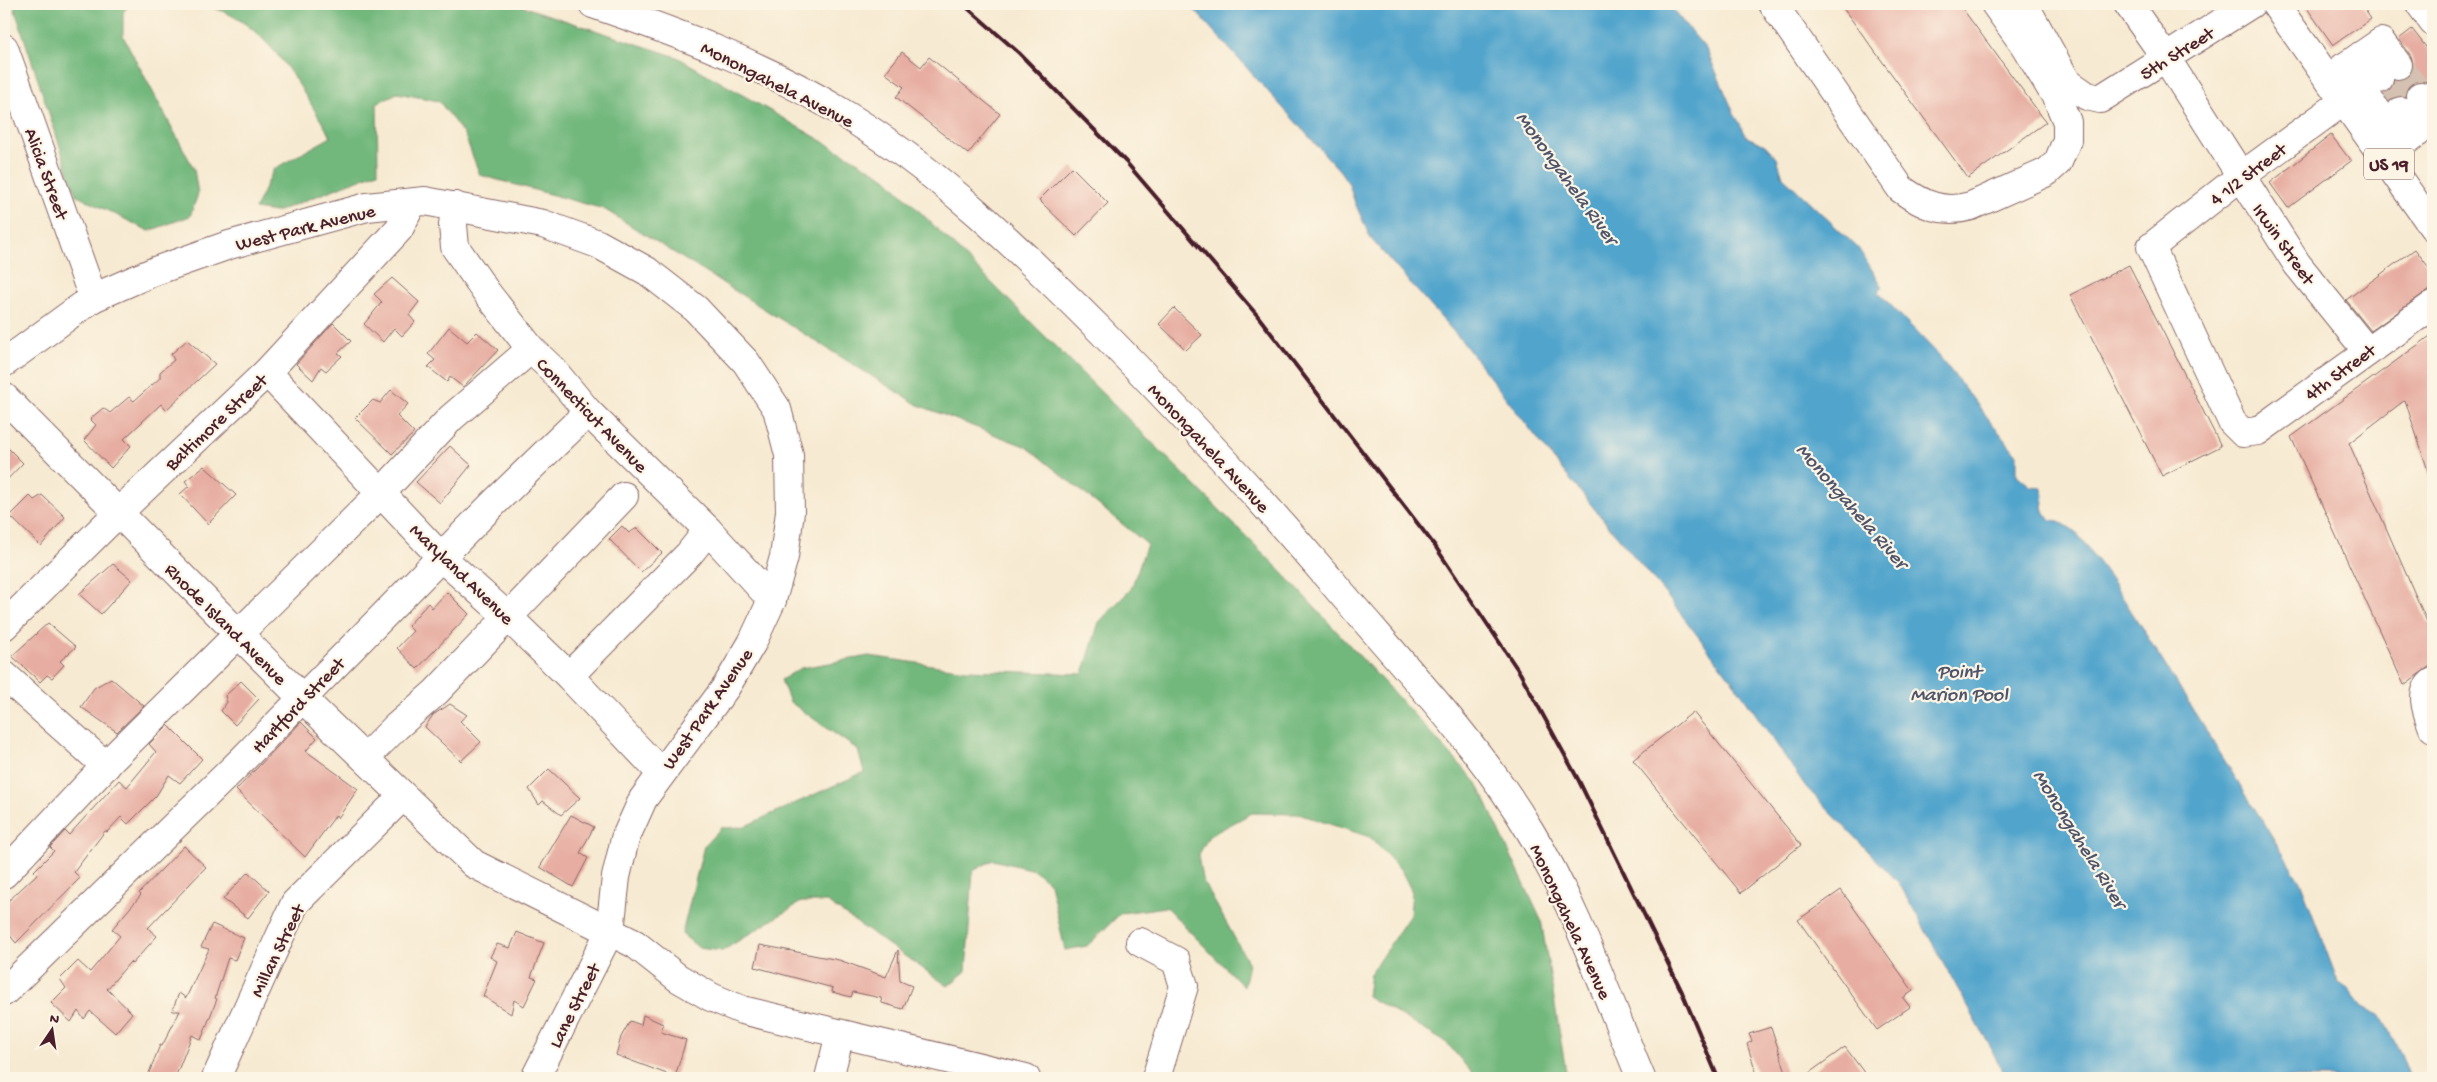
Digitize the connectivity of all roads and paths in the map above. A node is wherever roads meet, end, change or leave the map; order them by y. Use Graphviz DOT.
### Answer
graph roads {
  1 [pos="593,4"];
  2 [pos="1773,4"];
  3 [pos="1995,4"];
  4 [pos="2024,4"];
  5 [pos="2128,4"];
  6 [pos="2251,4"];
  7 [pos="2274,4"];
  8 [pos="2420,4"];
  9 [pos="2433,22"];
  10 [pos="4,48"];
  11 [pos="2166,58"];
  12 [pos="2345,67"];
  13 [pos="2389,72"];
  14 [pos="2344,101"];
  15 [pos="2413,125"];
  16 [pos="2240,178"];
  17 [pos="412,203"];
  18 [pos="455,206"];
  19 [pos="2433,227"];
  20 [pos="93,298"];
  21 [pos="2433,305"];
  22 [pos="531,349"];
  23 [pos="2367,350"];
  24 [pos="4,363"];
  25 [pos="267,372"];
  26 [pos="4,397"];
  27 [pos="588,412"];
  28 [pos="2243,433"];
  29 [pos="382,492"];
  30 [pos="624,496"];
  31 [pos="118,513"];
  32 [pos="708,530"];
  33 [pos="442,558"];
  34 [pos="772,600"];
  35 [pos="507,616"];
  36 [pos="4,626"];
  37 [pos="239,634"];
  38 [pos="4,675"];
  39 [pos="568,676"];
  40 [pos="2429,690"];
  41 [pos="302,698"];
  42 [pos="2433,728"];
  43 [pos="365,758"];
  44 [pos="106,766"];
  45 [pos="661,773"];
  46 [pos="403,796"];
  47 [pos="4,874"];
  48 [pos="610,932"];
  49 [pos="1140,942"];
  50 [pos="9,976"];
  51 [pos="840,1034"];
  52 [pos="216,1078"];
  53 [pos="535,1078"];
  54 [pos="830,1078"];
  55 [pos="1026,1078"];
  56 [pos="1156,1078"];
  57 [pos="1641,1078"];
  1 -- 57 [label="street, Monongahela Avenue"];
  2 -- 3 [label="street"];
  4 -- 11 [label="street, 5th Street"];
  5 -- 11 [label="street, Irwin Street"];
  6 -- 11 [label="street, 5th Street"];
  7 -- 12 [label="street, US 19"];
  8 -- 9 [label="street"];
  10 -- 20 [label="street, Alicia Street"];
  11 -- 16 [label="street, Irwin Street"];
  12 -- 13 [label="street"];
  12 -- 14 [label="street, US 19"];
  12 -- 15 [label="street"];
  14 -- 15 [label="street, US 19"];
  14 -- 16 [label="street, 4 1/2 Street"];
  15 -- 19 [label="street, US 19"];
  16 -- 23 [label="street, Irwin Street"];
  16 -- 28 [label="street, 4 1/2 Street"];
  17 -- 18 [label="street, West Park Avenue"];
  17 -- 20 [label="street, West Park Avenue"];
  17 -- 25 [label="street, Baltimore Street"];
  18 -- 22 [label="street, Connecticut Avenue"];
  18 -- 34 [label="street, West Park Avenue"];
  20 -- 24 [label="street, West Park Avenue"];
  21 -- 23 [label="street, 4th Street"];
  22 -- 27 [label="street, Connecticut Avenue"];
  22 -- 29 [label="street"];
  23 -- 28 [label="street, 4th Street"];
  25 -- 29 [label="street, Maryland Avenue"];
  25 -- 31 [label="street, Baltimore Street"];
  26 -- 31 [label="street, Rhode Island Avenue"];
  27 -- 32 [label="street, Connecticut Avenue"];
  27 -- 33 [label="street, Hartford Street"];
  29 -- 33 [label="street, Maryland Avenue"];
  29 -- 37 [label="street"];
  30 -- 35 [label="street"];
  31 -- 36 [label="street, Baltimore Street"];
  31 -- 37 [label="street, Rhode Island Avenue"];
  32 -- 34 [label="street, Connecticut Avenue"];
  32 -- 39 [label="street"];
  33 -- 35 [label="street, Maryland Avenue"];
  33 -- 41 [label="street, Hartford Street"];
  34 -- 45 [label="street, West Park Avenue"];
  35 -- 39 [label="street, Maryland Avenue"];
  35 -- 43 [label="street"];
  37 -- 41 [label="street, Rhode Island Avenue"];
  37 -- 44 [label="street"];
  38 -- 44 [label="street"];
  39 -- 45 [label="street, Maryland Avenue"];
  40 -- 42 [label="street"];
  41 -- 43 [label="street, Rhode Island Avenue"];
  41 -- 50 [label="street, Hartford Street"];
  43 -- 46 [label="street, Rhode Island Avenue"];
  44 -- 47 [label="street"];
  45 -- 48 [label="street, West Park Avenue"];
  46 -- 48 [label="street, Rhode Island Avenue"];
  46 -- 52 [label="street, Millan Street"];
  48 -- 51 [label="street"];
  48 -- 53 [label="street, Lane Street"];
  49 -- 56 [label="street"];
  51 -- 54 [label="street"];
  51 -- 55 [label="street"];
}
